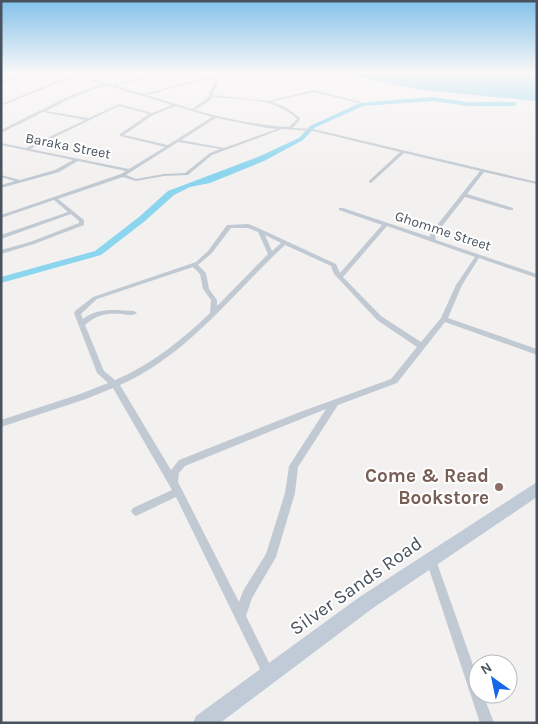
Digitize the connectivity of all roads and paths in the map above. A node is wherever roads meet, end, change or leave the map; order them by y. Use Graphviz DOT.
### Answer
graph roads {
  1 [pos="53,107"];
  2 [pos="117,107"];
  3 [pos="122,107"];
  4 [pos="171,107"];
  5 [pos="182,107"];
  6 [pos="198,107"];
  7 [pos="279,107"];
  8 [pos="194,110"];
  9 [pos="42,112"];
  10 [pos="152,114"];
  11 [pos="215,117"];
  12 [pos="88,119"];
  13 [pos="284,127"];
  14 [pos="291,127"];
  15 [pos="1,132"];
  16 [pos="177,141"];
  17 [pos="1,144"];
  18 [pos="168,146"];
  19 [pos="224,148"];
  20 [pos="27,149"];
  21 [pos="403,151"];
  22 [pos="77,160"];
  23 [pos="483,170"];
  24 [pos="130,171"];
  25 [pos="123,175"];
  26 [pos="1,176"];
  27 [pos="20,181"];
  28 [pos="371,182"];
  29 [pos="537,183"];
  30 [pos="1,187"];
  31 [pos="464,195"];
  32 [pos="55,199"];
  33 [pos="341,209"];
  34 [pos="511,209"];
  35 [pos="72,212"];
  36 [pos="1,217"];
  37 [pos="385,225"];
  38 [pos="260,231"];
  39 [pos="1,237"];
  40 [pos="433,240"];
  41 [pos="285,242"];
  42 [pos="1,252"];
  43 [pos="271,254"];
  44 [pos="478,256"];
  45 [pos="194,265"];
  46 [pos="537,276"];
  47 [pos="340,277"];
  48 [pos="134,313"];
  49 [pos="213,315"];
  50 [pos="444,319"];
  51 [pos="81,325"];
  52 [pos="421,346"];
  53 [pos="537,352"];
  54 [pos="115,384"];
  55 [pos="335,402"];
  56 [pos="1,424"];
  57 [pos="173,482"];
  58 [pos="537,489"];
  59 [pos="178,492"];
  60 [pos="136,511"];
  61 [pos="431,560"];
  62 [pos="240,615"];
  63 [pos="268,673"];
  64 [pos="206,722"];
  65 [pos="486,723"];
  1 -- 9 [label="street"];
  2 -- 12 [label="street"];
  3 -- 10 [label="street"];
  4 -- 10 [label="street"];
  5 -- 8 [label="street"];
  6 -- 8 [label="street"];
  7 -- 14 [label="street"];
  8 -- 11 [label="street"];
  9 -- 12 [label="street"];
  9 -- 15 [label="street"];
  10 -- 18 [label="street"];
  11 -- 13 [label="street"];
  11 -- 16 [label="street"];
  12 -- 20 [label="street"];
  13 -- 14 [label="street"];
  13 -- 19 [label="street"];
  14 -- 21 [label="street"];
  16 -- 18 [label="street"];
  16 -- 19 [label="street"];
  17 -- 20 [label="street, Baraka Street"];
  18 -- 24 [label="street"];
  19 -- 25 [label="street"];
  20 -- 22 [label="street, Baraka Street"];
  21 -- 23 [label="street"];
  21 -- 28 [label="street"];
  22 -- 24 [label="street, Baraka Street"];
  22 -- 27 [label="street"];
  23 -- 29 [label="street"];
  23 -- 31 [label="street"];
  24 -- 25 [label="street"];
  25 -- 32 [label="street"];
  26 -- 27 [label="street"];
  27 -- 30 [label="street"];
  31 -- 34 [label="street"];
  31 -- 40 [label="street"];
  32 -- 35 [label="street"];
  32 -- 36 [label="street"];
  33 -- 37 [label="street, Ghomme Street"];
  35 -- 39 [label="street"];
  35 -- 42 [label="street"];
  37 -- 40 [label="street, Ghomme Street"];
  37 -- 47 [label="street"];
  38 -- 41 [label="street"];
  38 -- 43 [label="street"];
  38 -- 45 [label="street"];
  40 -- 44 [label="street, Ghomme Street"];
  41 -- 43 [label="street"];
  41 -- 47 [label="street"];
  43 -- 49 [label="street"];
  44 -- 46 [label="street, Ghomme Street"];
  44 -- 50 [label="street"];
  45 -- 49 [label="street"];
  45 -- 51 [label="street"];
  47 -- 52 [label="street"];
  48 -- 51 [label="street"];
  49 -- 54 [label="street"];
  50 -- 52 [label="street"];
  50 -- 53 [label="street"];
  51 -- 54 [label="street"];
  52 -- 55 [label="street"];
  54 -- 56 [label="street"];
  54 -- 57 [label="street"];
  55 -- 57 [label="street"];
  55 -- 62 [label="street"];
  57 -- 59 [label="street"];
  58 -- 61 [label="street, Silver Sands Road"];
  59 -- 60 [label="street"];
  59 -- 62 [label="street"];
  61 -- 63 [label="street, Silver Sands Road"];
  61 -- 65 [label="street"];
  62 -- 63 [label="street"];
  63 -- 64 [label="street, Silver Sands Road"];
}
